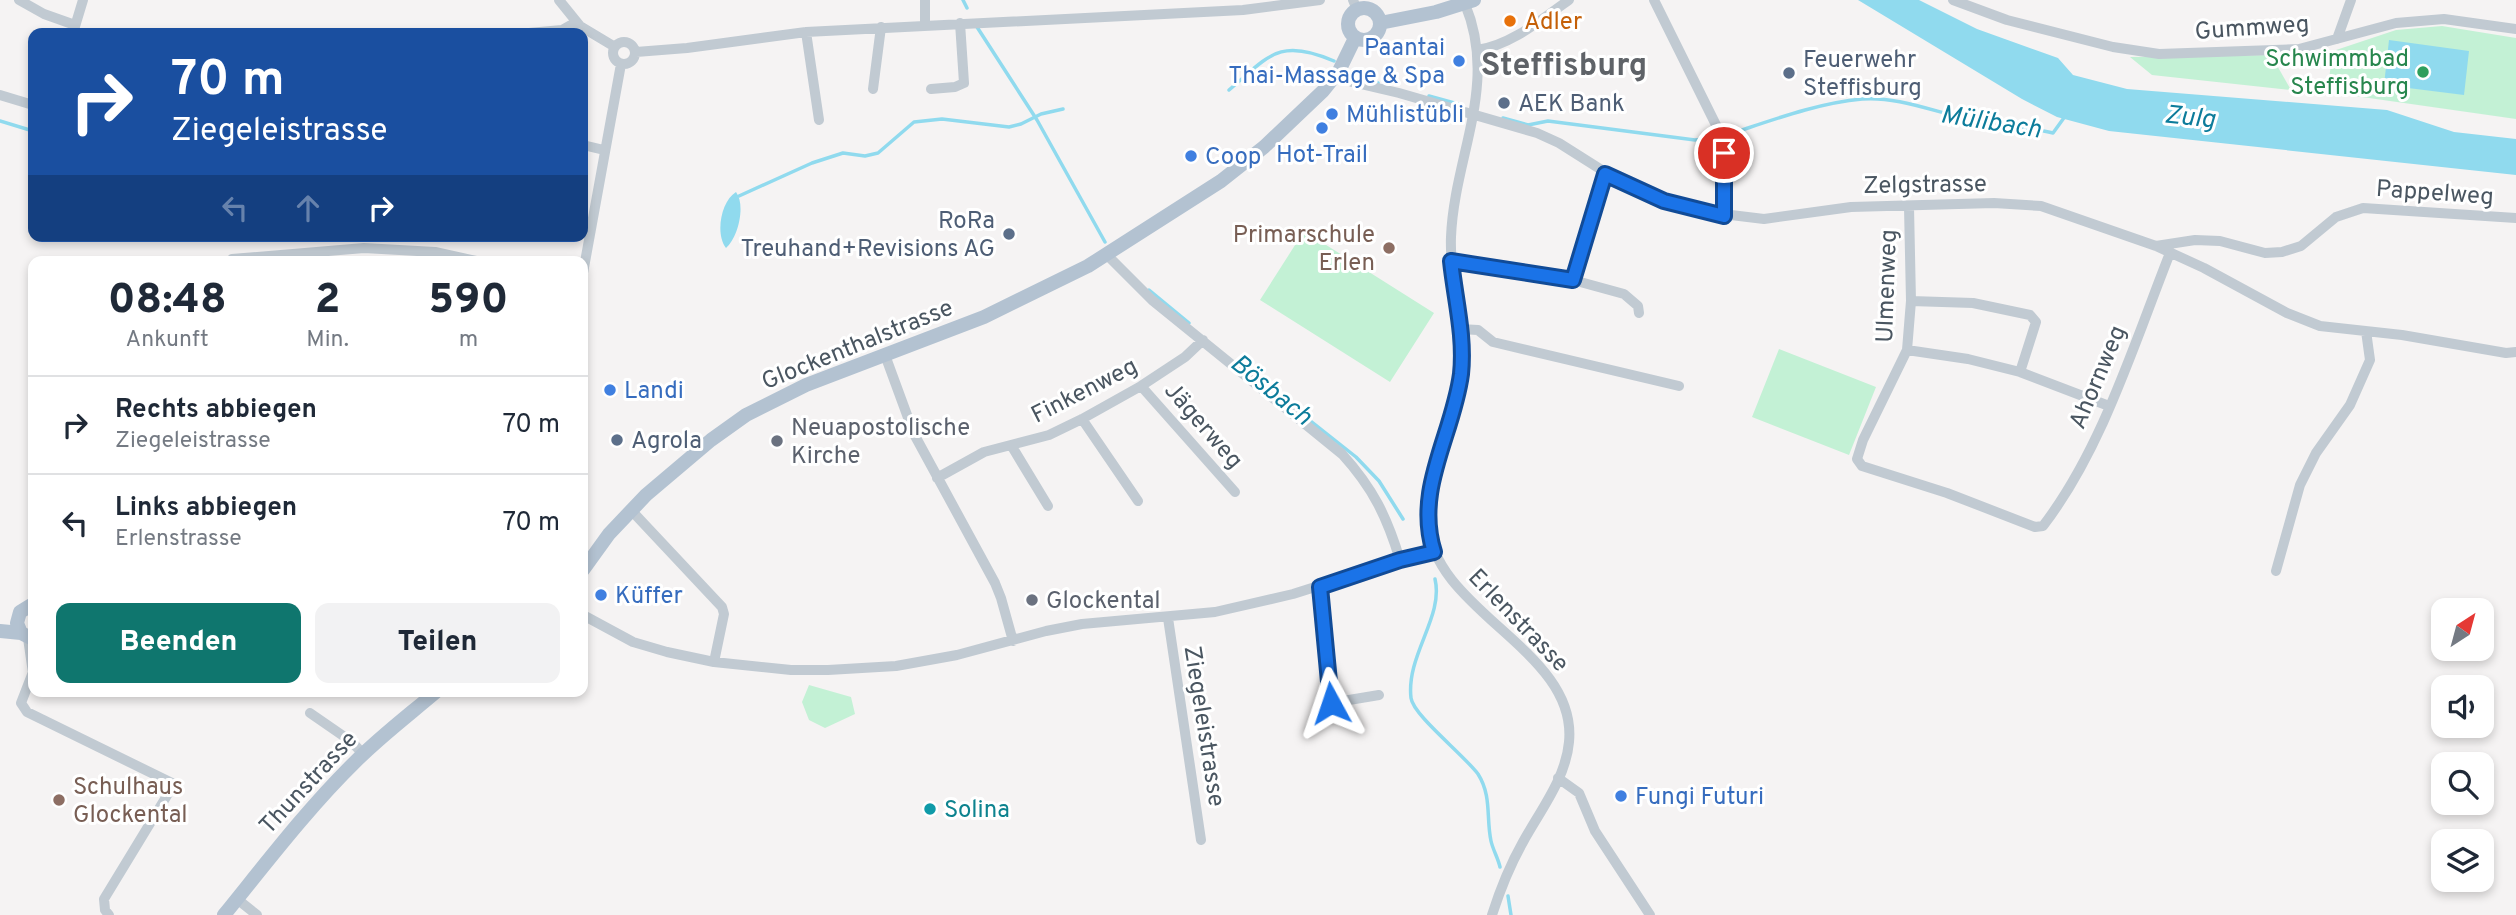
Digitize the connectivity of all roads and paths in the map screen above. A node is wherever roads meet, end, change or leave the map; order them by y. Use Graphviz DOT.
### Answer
graph roads {
  1 [pos="19,0"];
  2 [pos="83,0"];
  3 [pos="559,0"];
  4 [pos="925,0"];
  5 [pos="1320,0"];
  6 [pos="1569,0"];
  7 [pos="1654,0"];
  8 [pos="1953,0"];
  9 [pos="2351,0"];
  10 [pos="1470,2"];
  11 [pos="1355,5"];
  12 [pos="576,22"];
  13 [pos="960,23"];
  14 [pos="1380,23"];
  15 [pos="925,25"];
  16 [pos="881,27"];
  17 [pos="72,28"];
  18 [pos="74,28"];
  19 [pos="566,28"];
  20 [pos="585,28"];
  21 [pos="2516,29"];
  22 [pos="588,30"];
  23 [pos="806,32"];
  24 [pos="1355,38"];
  25 [pos="2337,39"];
  26 [pos="615,47"];
  27 [pos="1477,50"];
  28 [pos="636,52"];
  29 [pos="621,64"];
  30 [pos="1336,75"];
  31 [pos="873,89"];
  32 [pos="931,89"];
  33 [pos="0,95"];
  34 [pos="28,103"];
  35 [pos="1474,115"];
  36 [pos="819,120"];
  37 [pos="588,146"];
  38 [pos="604,150"];
  39 [pos="1605,174"];
  40 [pos="1909,207"];
  41 [pos="1724,216"];
  42 [pos="2516,218"];
  43 [pos="2156,246"];
  44 [pos="1106,254"];
  45 [pos="2170,254"];
  46 [pos="268,256"];
  47 [pos="450,256"];
  48 [pos="586,256"];
  49 [pos="1451,261"];
  50 [pos="1573,280"];
  51 [pos="1912,301"];
  52 [pos="1639,313"];
  53 [pos="1460,328"];
  54 [pos="2366,331"];
  55 [pos="1203,340"];
  56 [pos="1907,350"];
  57 [pos="2516,352"];
  58 [pos="885,355"];
  59 [pos="2020,372"];
  60 [pos="1141,386"];
  61 [pos="1679,386"];
  62 [pos="2109,407"];
  63 [pos="1082,419"];
  64 [pos="1011,445"];
  65 [pos="937,478"];
  66 [pos="1235,492"];
  67 [pos="1138,501"];
  68 [pos="1048,506"];
  69 [pos="631,510"];
  70 [pos="2053,513"];
  71 [pos="1434,552"];
  72 [pos="588,556"];
  73 [pos="1400,560"];
  74 [pos="2276,571"];
  75 [pos="1320,587"];
  76 [pos="28,606"];
  77 [pos="18,615"];
  78 [pos="588,618"];
  79 [pos="1168,618"];
  80 [pos="0,624"];
  81 [pos="0,631"];
  82 [pos="27,637"];
  83 [pos="1013,641"];
  84 [pos="714,662"];
  85 [pos="28,685"];
  86 [pos="1379,695"];
  87 [pos="430,697"];
  88 [pos="310,713"];
  89 [pos="363,754"];
  90 [pos="1558,778"];
  91 [pos="1201,840"];
  92 [pos="237,899"];
  93 [pos="109,915"];
  94 [pos="224,915"];
  95 [pos="257,915"];
  96 [pos="1492,915"];
  97 [pos="1650,915"];
  1 -- 17 [label="street"];
  2 -- 18 [label="street"];
  3 -- 12 [label="street"];
  4 -- 15 [label="street"];
  5 -- 13 [label="street"];
  6 -- 27 [label="street"];
  7 -- 41 [label="street"];
  8 -- 25 [label="street, Gummweg"];
  9 -- 25 [label="street"];
  10 -- 14 [label="main road"];
  10 -- 27 [label="street, Erlenstrasse"];
  11 -- 14 [label="main road"];
  11 -- 24 [label="main road"];
  12 -- 19 [label="street"];
  12 -- 20 [label="street"];
  13 -- 15 [label="street"];
  13 -- 32 [label="street"];
  14 -- 24 [label="main road"];
  15 -- 16 [label="street"];
  16 -- 23 [label="street"];
  16 -- 31 [label="street"];
  21 -- 25 [label="street, Gummweg"];
  22 -- 26 [label="street"];
  23 -- 28 [label="street"];
  23 -- 36 [label="street"];
  24 -- 30 [label="main road, Glockenthalstrasse"];
  26 -- 28 [label="street"];
  26 -- 29 [label="street"];
  27 -- 35 [label="street, Erlenstrasse"];
  28 -- 29 [label="street"];
  29 -- 38 [label="street"];
  30 -- 35 [label="street, Zelgstrasse"];
  30 -- 44 [label="main road, Glockenthalstrasse"];
  33 -- 34 [label="street"];
  35 -- 39 [label="street, Zelgstrasse"];
  35 -- 49 [label="street, Erlenstrasse"];
  37 -- 38 [label="street"];
  38 -- 48 [label="street"];
  39 -- 41 [label="street, Zelgstrasse"];
  39 -- 50 [label="street"];
  40 -- 41 [label="street, Zelgstrasse"];
  40 -- 43 [label="street, Zelgstrasse"];
  40 -- 51 [label="street, Ulmenweg"];
  42 -- 43 [label="street, Pappelweg"];
  43 -- 45 [label="street, Zelgstrasse"];
  44 -- 55 [label="street"];
  44 -- 58 [label="main road, Glockenthalstrasse"];
  45 -- 54 [label="street, Zelgstrasse"];
  45 -- 62 [label="street, Ahornweg"];
  46 -- 47 [label="street"];
  49 -- 50 [label="street"];
  49 -- 53 [label="street, Erlenstrasse"];
  50 -- 52 [label="street"];
  51 -- 56 [label="street, Ulmenweg"];
  51 -- 59 [label="street"];
  53 -- 61 [label="street"];
  53 -- 71 [label="street, Erlenstrasse"];
  54 -- 57 [label="street, Zelgstrasse"];
  54 -- 74 [label="street"];
  55 -- 60 [label="street, Finkenweg"];
  55 -- 73 [label="street"];
  56 -- 59 [label="street"];
  56 -- 70 [label="street, Ulmenweg"];
  58 -- 65 [label="street"];
  58 -- 69 [label="main road, Glockenthalstrasse"];
  59 -- 62 [label="street"];
  60 -- 63 [label="street, Finkenweg"];
  60 -- 66 [label="street, Jägerweg"];
  62 -- 70 [label="street, Ahornweg"];
  63 -- 64 [label="street, Finkenweg"];
  63 -- 67 [label="street"];
  64 -- 65 [label="street, Finkenweg"];
  64 -- 68 [label="street"];
  65 -- 83 [label="street"];
  69 -- 72 [label="main road, Glockenthalstrasse"];
  69 -- 84 [label="street"];
  71 -- 73 [label="street, Ziegeleistrasse"];
  71 -- 90 [label="street, Erlenstrasse"];
  73 -- 75 [label="street, Ziegeleistrasse"];
  75 -- 79 [label="street, Ziegeleistrasse"];
  75 -- 86 [label="street"];
  76 -- 77 [label="main road"];
  77 -- 80 [label="main road"];
  77 -- 82 [label="main road"];
  78 -- 84 [label="street, Ziegeleistrasse"];
  79 -- 83 [label="street, Ziegeleistrasse"];
  79 -- 91 [label="street, Ziegeleistrasse"];
  81 -- 82 [label="main road"];
  83 -- 84 [label="street, Ziegeleistrasse"];
  85 -- 93 [label="street"];
  87 -- 89 [label="main road, Thunstrasse"];
  88 -- 89 [label="street"];
  89 -- 92 [label="main road, Thunstrasse"];
  90 -- 96 [label="street, Erlenstrasse"];
  90 -- 97 [label="street"];
  92 -- 94 [label="main road, Thunstrasse"];
  92 -- 95 [label="street"];
}
